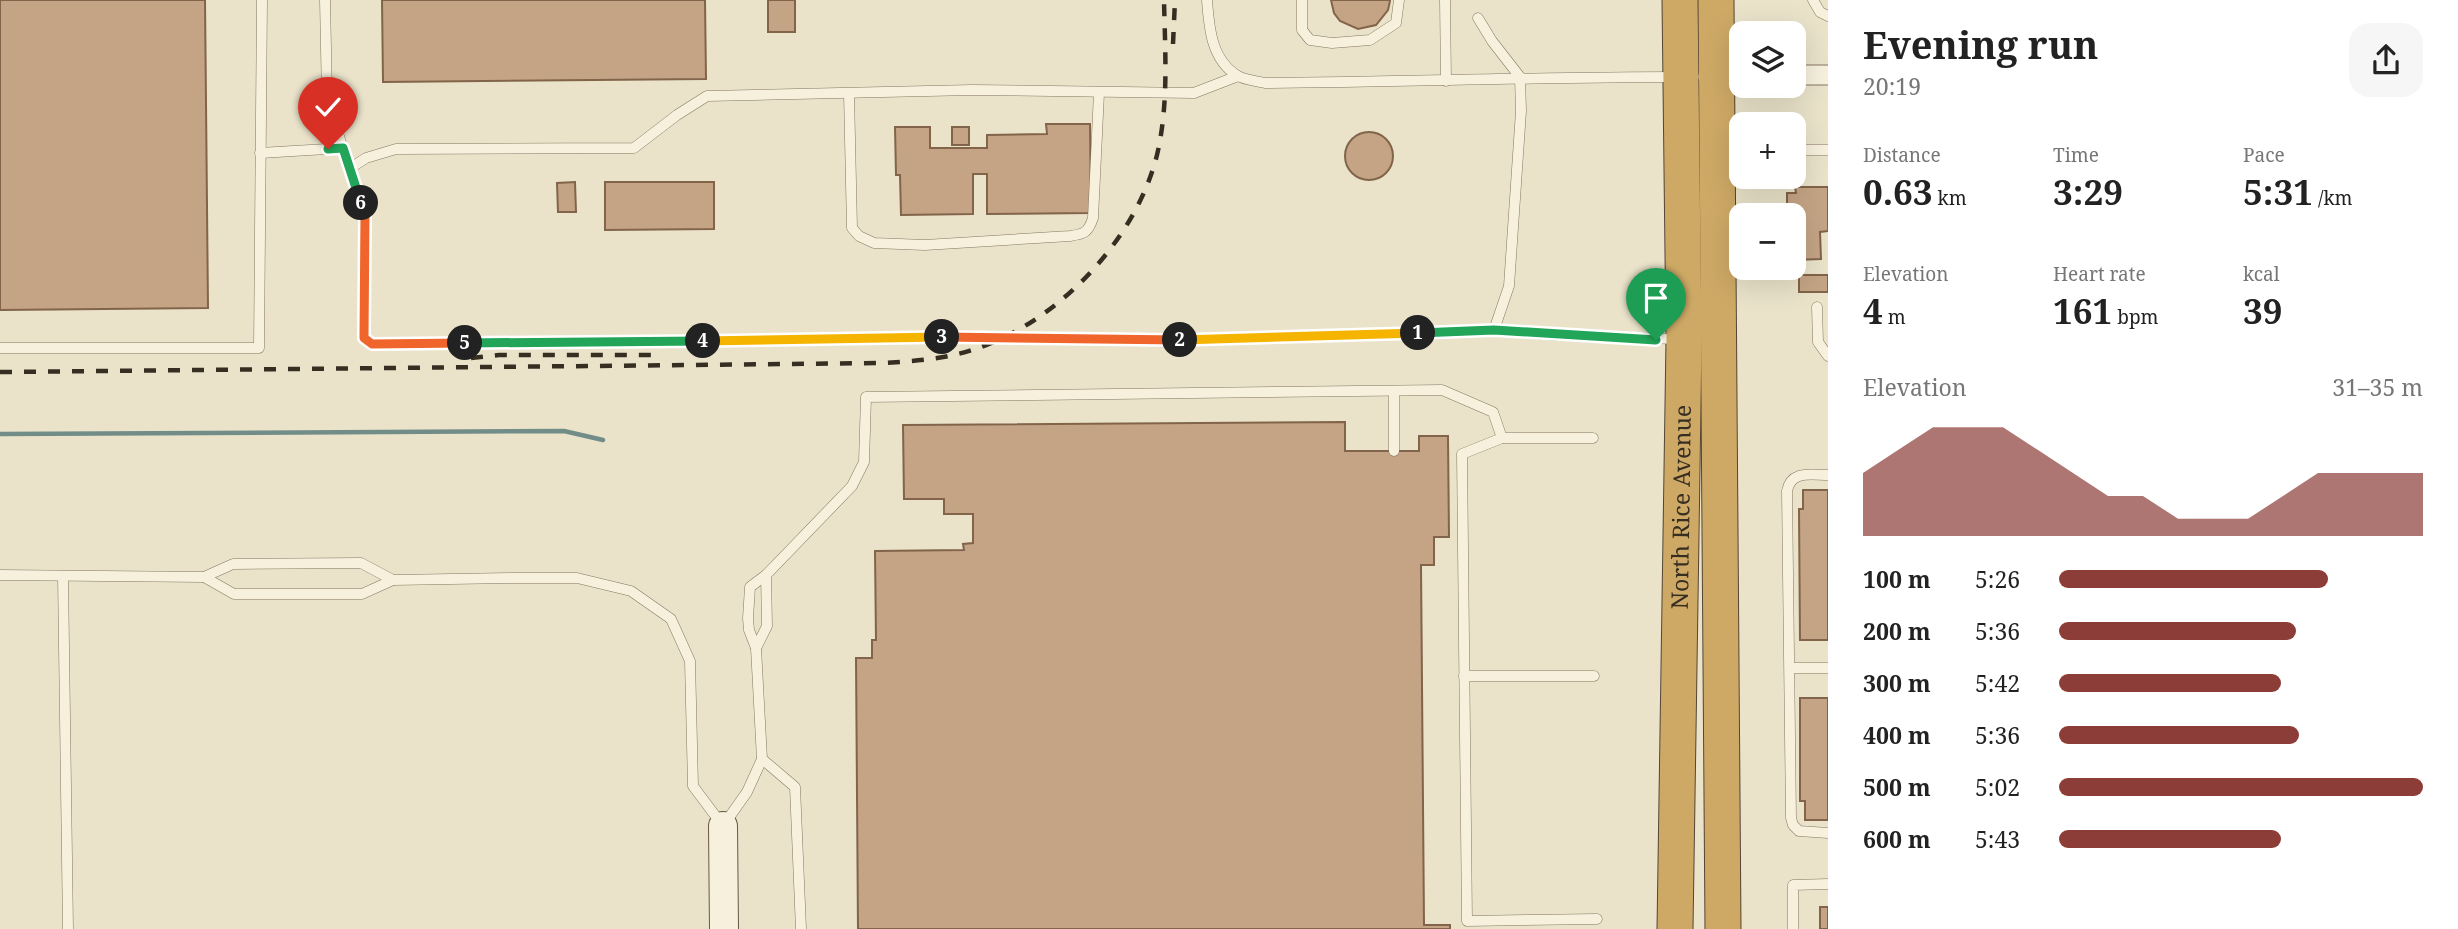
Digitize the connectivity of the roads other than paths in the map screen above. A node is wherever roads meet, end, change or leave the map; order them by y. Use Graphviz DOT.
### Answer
graph roads {
  1 [pos="262,0"];
  2 [pos="325,0"];
  3 [pos="1207,0"];
  4 [pos="1302,0"];
  5 [pos="1399,0"];
  6 [pos="1445,0"];
  7 [pos="1680,0"];
  8 [pos="1716,0"];
  9 [pos="1812,0"];
  10 [pos="1828,16"];
  11 [pos="1478,18"];
  12 [pos="1806,75"];
  13 [pos="1828,75"];
  14 [pos="1238,76"];
  15 [pos="1520,77"];
  16 [pos="1713,77"];
  17 [pos="1446,81"];
  18 [pos="1099,93"];
  19 [pos="849,94"];
  20 [pos="343,148"];
  21 [pos="1806,150"];
  22 [pos="1828,150"];
  23 [pos="260,153"];
  24 [pos="349,169"];
  25 [pos="1817,307"];
  26 [pos="1494,330"];
  27 [pos="1684,339"];
  28 [pos="0,348"];
  29 [pos="1828,356"];
  30 [pos="1394,391"];
  31 [pos="1502,438"];
  32 [pos="1593,438"];
  33 [pos="1394,451"];
  34 [pos="1828,475"];
  35 [pos="0,575"];
  36 [pos="766,575"];
  37 [pos="63,576"];
  38 [pos="204,577"];
  39 [pos="393,580"];
  40 [pos="756,648"];
  41 [pos="1790,668"];
  42 [pos="1828,668"];
  43 [pos="1464,676"];
  44 [pos="1594,676"];
  45 [pos="762,759"];
  46 [pos="723,826"];
  47 [pos="1828,833"];
  48 [pos="1828,884"];
  49 [pos="1597,919"];
  50 [pos="1467,925"];
  51 [pos="68,929"];
  52 [pos="724,929"];
  53 [pos="801,929"];
  54 [pos="1675,929"];
  55 [pos="1723,929"];
  56 [pos="1793,929"];
  1 -- 23 [label="lane"];
  2 -- 20 [label="lane"];
  3 -- 14 [label="lane"];
  4 -- 5 [label="lane"];
  6 -- 17 [label="lane"];
  7 -- 16 [label="highway, North Rice Avenue"];
  8 -- 16 [label="highway, North Rice Avenue"];
  9 -- 10 [label="lane"];
  11 -- 15 [label="lane"];
  12 -- 13 [label="street"];
  14 -- 17 [label="lane"];
  14 -- 18 [label="lane"];
  15 -- 16 [label="lane"];
  15 -- 17 [label="lane"];
  15 -- 26 [label="lane"];
  16 -- 27 [label="highway, North Rice Avenue"];
  16 -- 55 [label="highway, North Rice Avenue"];
  18 -- 19 [label="lane"];
  18 -- 19 [label="lane"];
  19 -- 24 [label="lane"];
  20 -- 23 [label="lane"];
  20 -- 24 [label="lane"];
  21 -- 22 [label="lane"];
  23 -- 28 [label="lane"];
  24 -- 26 [label="lane"];
  25 -- 29 [label="lane"];
  26 -- 27 [label="lane"];
  27 -- 54 [label="highway, North Rice Avenue"];
  30 -- 31 [label="lane"];
  30 -- 33 [label="lane"];
  30 -- 36 [label="lane"];
  31 -- 32 [label="lane"];
  31 -- 43 [label="lane"];
  34 -- 41 [label="lane"];
  35 -- 37 [label="lane"];
  36 -- 40 [label="lane"];
  36 -- 40 [label="lane"];
  37 -- 38 [label="lane"];
  37 -- 51 [label="lane"];
  38 -- 39 [label="lane"];
  38 -- 39 [label="lane"];
  39 -- 46 [label="lane"];
  40 -- 45 [label="lane"];
  41 -- 42 [label="lane"];
  41 -- 47 [label="lane"];
  43 -- 44 [label="lane"];
  43 -- 50 [label="lane"];
  45 -- 46 [label="lane"];
  45 -- 53 [label="lane"];
  46 -- 52 [label="street"];
  48 -- 56 [label="lane"];
  49 -- 50 [label="lane"];
}
